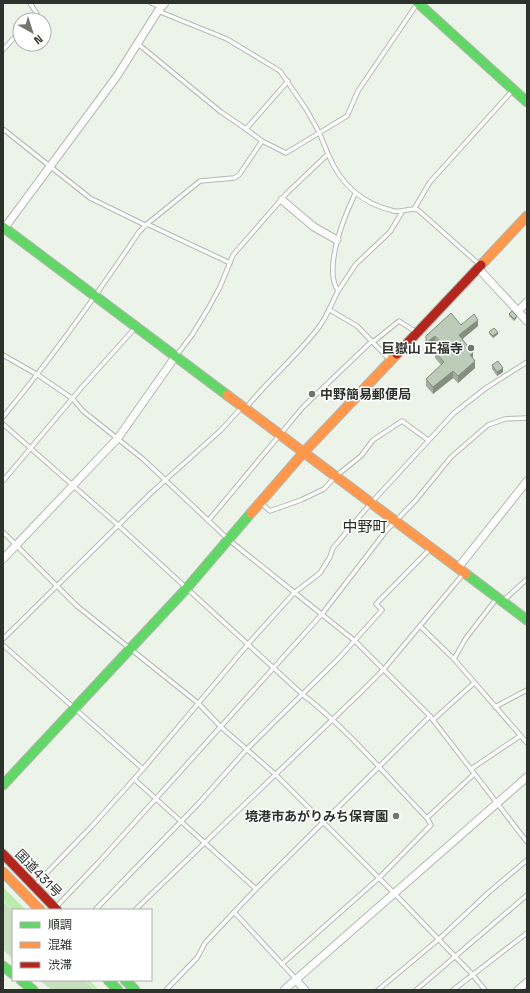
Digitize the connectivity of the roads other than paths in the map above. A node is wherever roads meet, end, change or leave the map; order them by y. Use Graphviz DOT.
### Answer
graph roads {
  1 [pos="30,3"];
  2 [pos="151,3"];
  3 [pos="418,3"];
  4 [pos="162,7"];
  5 [pos="36,12"];
  6 [pos="12,40"];
  7 [pos="138,44"];
  8 [pos="3,50"];
  9 [pos="288,81"];
  10 [pos="514,89"];
  11 [pos="527,102"];
  12 [pos="3,129"];
  13 [pos="246,129"];
  14 [pos="319,132"];
  15 [pos="262,141"];
  16 [pos="328,154"];
  17 [pos="51,166"];
  18 [pos="355,194"];
  19 [pos="282,200"];
  20 [pos="414,209"];
  21 [pos="402,212"];
  22 [pos="527,216"];
  23 [pos="146,224"];
  24 [pos="3,229"];
  25 [pos="337,240"];
  26 [pos="230,264"];
  27 [pos="480,266"];
  28 [pos="338,291"];
  29 [pos="96,297"];
  30 [pos="527,302"];
  31 [pos="330,310"];
  32 [pos="518,311"];
  33 [pos="527,321"];
  34 [pos="136,328"];
  35 [pos="417,333"];
  36 [pos="372,341"];
  37 [pos="3,355"];
  38 [pos="175,356"];
  39 [pos="390,361"];
  40 [pos="527,362"];
  41 [pos="38,375"];
  42 [pos="73,399"];
  43 [pos="244,408"];
  44 [pos="3,417"];
  45 [pos="527,418"];
  46 [pos="3,424"];
  47 [pos="280,434"];
  48 [pos="118,438"];
  49 [pos="428,440"];
  50 [pos="31,448"];
  51 [pos="304,452"];
  52 [pos="336,476"];
  53 [pos="3,481"];
  54 [pos="165,481"];
  55 [pos="527,481"];
  56 [pos="73,485"];
  57 [pos="261,503"];
  58 [pos="371,503"];
  59 [pos="395,520"];
  60 [pos="208,521"];
  61 [pos="119,526"];
  62 [pos="3,532"];
  63 [pos="229,540"];
  64 [pos="16,545"];
  65 [pos="431,548"];
  66 [pos="3,559"];
  67 [pos="461,571"];
  68 [pos="527,579"];
  69 [pos="57,586"];
  70 [pos="186,589"];
  71 [pos="294,593"];
  72 [pos="500,600"];
  73 [pos="322,614"];
  74 [pos="527,620"];
  75 [pos="420,626"];
  76 [pos="3,639"];
  77 [pos="355,641"];
  78 [pos="249,643"];
  79 [pos="3,645"];
  80 [pos="131,648"];
  81 [pos="454,660"];
  82 [pos="274,667"];
  83 [pos="384,669"];
  84 [pos="474,683"];
  85 [pos="527,690"];
  86 [pos="302,694"];
  87 [pos="198,703"];
  88 [pos="495,707"];
  89 [pos="75,708"];
  90 [pos="430,716"];
  91 [pos="333,719"];
  92 [pos="433,720"];
  93 [pos="221,727"];
  94 [pos="520,736"];
  95 [pos="527,743"];
  96 [pos="247,749"];
  97 [pos="379,767"];
  98 [pos="143,769"];
  99 [pos="471,769"];
  100 [pos="275,774"];
  101 [pos="474,774"];
  102 [pos="527,777"];
  103 [pos="134,779"];
  104 [pos="3,784"];
  105 [pos="155,799"];
  106 [pos="496,804"];
  107 [pos="427,818"];
  108 [pos="180,822"];
  109 [pos="324,822"];
  110 [pos="527,842"];
  111 [pos="205,843"];
  112 [pos="3,854"];
  113 [pos="527,860"];
  114 [pos="3,872"];
  115 [pos="380,878"];
  116 [pos="34,886"];
  117 [pos="256,889"];
  118 [pos="395,894"];
  119 [pos="527,895"];
  120 [pos="39,909"];
  121 [pos="56,909"];
  122 [pos="96,909"];
  123 [pos="136,909"];
  124 [pos="234,912"];
  125 [pos="527,933"];
  126 [pos="439,940"];
  127 [pos="456,957"];
  128 [pos="282,964"];
  129 [pos="3,966"];
  130 [pos="12,973"];
  131 [pos="472,974"];
  132 [pos="296,980"];
  133 [pos="21,981"];
  134 [pos="109,981"];
  135 [pos="126,981"];
  136 [pos="527,982"];
  137 [pos="33,990"];
  138 [pos="118,990"];
  139 [pos="135,990"];
  140 [pos="166,990"];
  141 [pos="284,990"];
  142 [pos="306,990"];
  143 [pos="378,990"];
  144 [pos="416,990"];
  145 [pos="453,990"];
  146 [pos="485,990"];
  147 [pos="518,990"];
  1 -- 5 [label="lane"];
  2 -- 4 [label="lane"];
  3 -- 10 [label="main road"];
  3 -- 14 [label="lane"];
  4 -- 7 [label="street"];
  4 -- 9 [label="lane"];
  6 -- 8 [label="lane"];
  7 -- 13 [label="lane"];
  7 -- 17 [label="street"];
  9 -- 13 [label="lane"];
  9 -- 14 [label="lane"];
  10 -- 11 [label="main road"];
  10 -- 20 [label="lane"];
  12 -- 17 [label="lane"];
  13 -- 15 [label="lane"];
  14 -- 15 [label="lane"];
  14 -- 16 [label="lane"];
  15 -- 23 [label="lane"];
  16 -- 18 [label="lane"];
  16 -- 19 [label="lane"];
  17 -- 23 [label="lane"];
  17 -- 24 [label="street"];
  18 -- 21 [label="lane"];
  18 -- 25 [label="lane"];
  19 -- 25 [label="street"];
  19 -- 26 [label="lane"];
  20 -- 21 [label="lane"];
  20 -- 27 [label="lane"];
  21 -- 28 [label="lane"];
  22 -- 27 [label="main road"];
  23 -- 26 [label="lane"];
  23 -- 29 [label="lane"];
  24 -- 29 [label="main road"];
  25 -- 28 [label="lane"];
  26 -- 38 [label="lane"];
  27 -- 32 [label="street"];
  27 -- 35 [label="main road"];
  28 -- 31 [label="lane"];
  29 -- 34 [label="main road"];
  29 -- 41 [label="lane"];
  30 -- 32 [label="street"];
  31 -- 36 [label="lane"];
  31 -- 43 [label="lane"];
  32 -- 33 [label="street"];
  34 -- 38 [label="main road"];
  34 -- 42 [label="lane"];
  35 -- 36 [label="lane"];
  35 -- 39 [label="main road"];
  36 -- 39 [label="lane"];
  36 -- 47 [label="lane"];
  37 -- 41 [label="lane"];
  38 -- 43 [label="main road"];
  38 -- 48 [label="street"];
  39 -- 51 [label="main road"];
  40 -- 49 [label="lane"];
  41 -- 42 [label="lane"];
  41 -- 44 [label="lane"];
  42 -- 48 [label="lane"];
  42 -- 50 [label="lane"];
  43 -- 47 [label="main road"];
  43 -- 54 [label="lane"];
  45 -- 59 [label="lane"];
  46 -- 50 [label="lane"];
  47 -- 51 [label="main road"];
  47 -- 60 [label="lane"];
  48 -- 54 [label="lane"];
  48 -- 56 [label="street"];
  49 -- 52 [label="lane"];
  49 -- 58 [label="lane"];
  50 -- 53 [label="lane"];
  50 -- 56 [label="lane"];
  51 -- 52 [label="main road"];
  51 -- 57 [label="main road"];
  52 -- 57 [label="lane"];
  52 -- 58 [label="main road"];
  54 -- 60 [label="lane"];
  54 -- 61 [label="lane"];
  55 -- 67 [label="street"];
  56 -- 61 [label="lane"];
  56 -- 64 [label="street"];
  57 -- 63 [label="main road"];
  58 -- 59 [label="main road"];
  58 -- 71 [label="lane"];
  59 -- 65 [label="main road"];
  59 -- 73 [label="lane"];
  60 -- 63 [label="lane"];
  61 -- 69 [label="lane"];
  61 -- 70 [label="lane"];
  62 -- 64 [label="lane"];
  63 -- 70 [label="main road"];
  63 -- 71 [label="lane"];
  64 -- 66 [label="street"];
  64 -- 69 [label="lane"];
  65 -- 67 [label="main road"];
  65 -- 77 [label="lane"];
  67 -- 72 [label="main road"];
  67 -- 75 [label="lane"];
  68 -- 72 [label="lane"];
  69 -- 76 [label="lane"];
  69 -- 80 [label="lane"];
  70 -- 78 [label="lane"];
  70 -- 80 [label="main road"];
  71 -- 73 [label="lane"];
  71 -- 78 [label="lane"];
  72 -- 74 [label="main road"];
  72 -- 81 [label="lane"];
  73 -- 77 [label="lane"];
  73 -- 82 [label="lane"];
  75 -- 81 [label="lane"];
  75 -- 83 [label="lane"];
  77 -- 83 [label="lane"];
  77 -- 86 [label="lane"];
  78 -- 82 [label="lane"];
  78 -- 87 [label="lane"];
  79 -- 89 [label="lane"];
  80 -- 87 [label="lane"];
  80 -- 89 [label="main road"];
  81 -- 84 [label="lane"];
  82 -- 86 [label="lane"];
  82 -- 93 [label="lane"];
  83 -- 90 [label="lane"];
  83 -- 91 [label="lane"];
  84 -- 88 [label="lane"];
  84 -- 92 [label="lane"];
  85 -- 88 [label="lane"];
  86 -- 91 [label="lane"];
  86 -- 96 [label="lane"];
  87 -- 93 [label="lane"];
  87 -- 98 [label="lane"];
  88 -- 94 [label="lane"];
  89 -- 98 [label="lane"];
  89 -- 104 [label="main road"];
  90 -- 92 [label="lane"];
  90 -- 97 [label="lane"];
  91 -- 97 [label="lane"];
  91 -- 100 [label="lane"];
  92 -- 99 [label="lane"];
  93 -- 96 [label="lane"];
  93 -- 105 [label="lane"];
  94 -- 95 [label="lane"];
  94 -- 99 [label="lane"];
  96 -- 100 [label="lane"];
  96 -- 108 [label="lane"];
  97 -- 107 [label="lane"];
  97 -- 109 [label="lane"];
  98 -- 103 [label="lane"];
  99 -- 101 [label="lane"];
  100 -- 109 [label="lane"];
  100 -- 111 [label="lane"];
  101 -- 106 [label="lane"];
  101 -- 107 [label="lane"];
  102 -- 106 [label="street"];
  103 -- 105 [label="lane"];
  103 -- 116 [label="lane"];
  105 -- 108 [label="lane"];
  105 -- 121 [label="lane"];
  106 -- 110 [label="lane"];
  106 -- 118 [label="street"];
  107 -- 115 [label="lane"];
  108 -- 111 [label="lane"];
  108 -- 122 [label="lane"];
  109 -- 115 [label="lane"];
  109 -- 117 [label="lane"];
  111 -- 117 [label="lane"];
  111 -- 123 [label="lane"];
  112 -- 116 [label="main road, 国道431号"];
  113 -- 126 [label="lane"];
  114 -- 120 [label="main road, 国道431号"];
  115 -- 118 [label="lane"];
  115 -- 128 [label="lane"];
  116 -- 121 [label="main road, 国道431号"];
  117 -- 124 [label="lane"];
  118 -- 126 [label="lane"];
  118 -- 132 [label="street"];
  119 -- 127 [label="lane"];
  124 -- 128 [label="lane"];
  124 -- 140 [label="lane"];
  125 -- 131 [label="lane"];
  126 -- 127 [label="lane"];
  126 -- 143 [label="lane"];
  127 -- 131 [label="lane"];
  127 -- 144 [label="lane"];
  128 -- 132 [label="lane"];
  129 -- 130 [label="main road"];
  131 -- 145 [label="lane"];
  131 -- 146 [label="lane"];
  132 -- 141 [label="street"];
  132 -- 142 [label="street"];
  133 -- 137 [label="main road"];
  134 -- 138 [label="main road"];
  135 -- 139 [label="main road"];
  136 -- 147 [label="street"];
}
